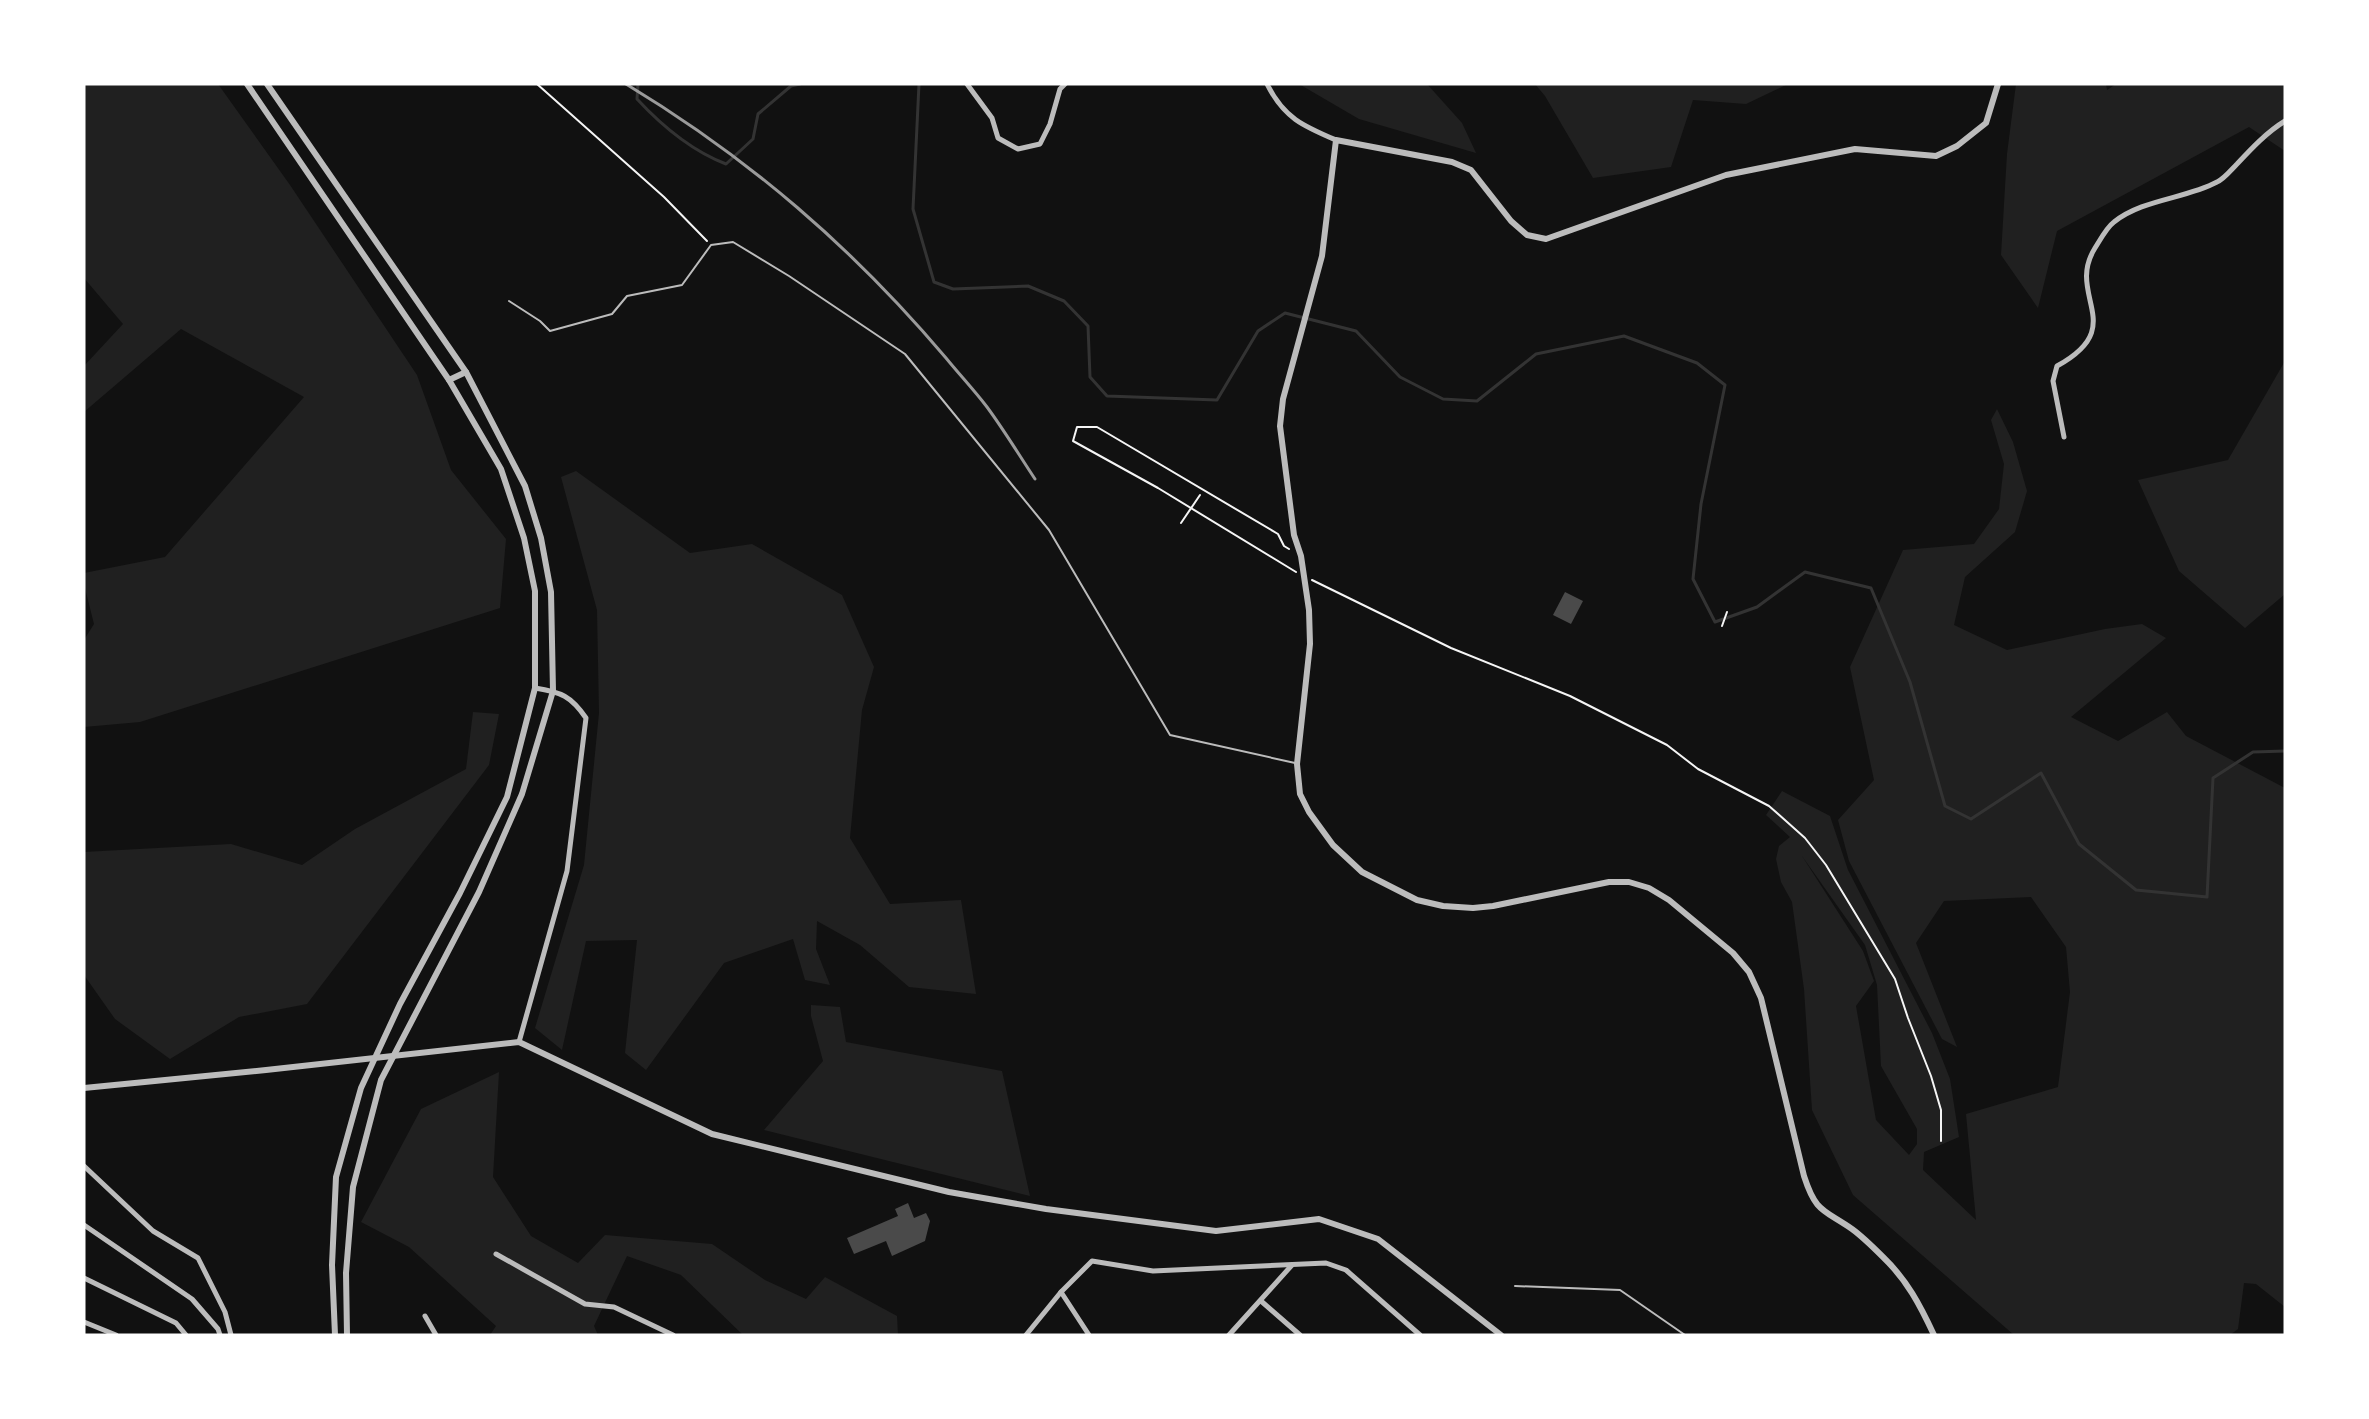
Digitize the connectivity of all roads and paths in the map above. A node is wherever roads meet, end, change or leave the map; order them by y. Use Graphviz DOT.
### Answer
graph roads {
  1 [pos="247,84"];
  2 [pos="267,84"];
  3 [pos="537,84"];
  4 [pos="967,84"];
  5 [pos="1065,84"];
  6 [pos="1267,84"];
  7 [pos="1998,84"];
  8 [pos="2285,121"];
  9 [pos="1336,140"];
  10 [pos="711,245"];
  11 [pos="509,301"];
  12 [pos="466,372"];
  13 [pos="449,380"];
  14 [pos="2064,437"];
  15 [pos="1200,495"];
  16 [pos="1181,523"];
  17 [pos="1301,556"];
  18 [pos="1297,573"];
  19 [pos="1307,578"];
  20 [pos="1727,612"];
  21 [pos="1722,626"];
  22 [pos="535,688"];
  23 [pos="553,691"];
  24 [pos="1298,764"];
  25 [pos="519,1042"];
  26 [pos="84,1088"];
  27 [pos="1941,1142"];
  28 [pos="84,1166"];
  29 [pos="84,1225"];
  30 [pos="496,1254"];
  31 [pos="1292,1264"];
  32 [pos="84,1278"];
  33 [pos="1515,1286"];
  34 [pos="1061,1292"];
  35 [pos="1261,1301"];
  36 [pos="425,1316"];
  37 [pos="84,1322"];
  38 [pos="116,1335"];
  39 [pos="186,1335"];
  40 [pos="220,1335"];
  41 [pos="231,1335"];
  42 [pos="334,1335"];
  43 [pos="347,1335"];
  44 [pos="436,1335"];
  45 [pos="673,1335"];
  46 [pos="1026,1335"];
  47 [pos="1089,1335"];
  48 [pos="1229,1335"];
  49 [pos="1300,1335"];
  50 [pos="1420,1335"];
  51 [pos="1501,1335"];
  52 [pos="1685,1335"];
  53 [pos="1934,1335"];
  1 -- 13 [label="street"];
  2 -- 12 [label="street"];
  3 -- 10 [label="path"];
  4 -- 5 [label="street"];
  6 -- 9 [label="street"];
  7 -- 9 [label="street"];
  8 -- 14 [label="street"];
  9 -- 17 [label="street"];
  10 -- 11 [label="lane"];
  10 -- 24 [label="lane"];
  12 -- 13 [label="street"];
  12 -- 23 [label="street"];
  13 -- 22 [label="street"];
  15 -- 16 [label="path"];
  17 -- 18 [label="path"];
  17 -- 24 [label="street"];
  19 -- 27 [label="path"];
  20 -- 21 [label="path"];
  22 -- 23 [label="street"];
  22 -- 42 [label="street"];
  23 -- 25 [label="street"];
  23 -- 43 [label="street"];
  24 -- 53 [label="street"];
  25 -- 26 [label="street"];
  25 -- 51 [label="street"];
  28 -- 41 [label="street"];
  29 -- 40 [label="street"];
  30 -- 45 [label="street"];
  31 -- 34 [label="street"];
  31 -- 35 [label="street"];
  31 -- 50 [label="street"];
  32 -- 39 [label="street"];
  33 -- 52 [label="lane"];
  34 -- 46 [label="street"];
  34 -- 47 [label="street"];
  35 -- 48 [label="street"];
  35 -- 49 [label="street"];
  36 -- 44 [label="street"];
  37 -- 38 [label="street"];
}
